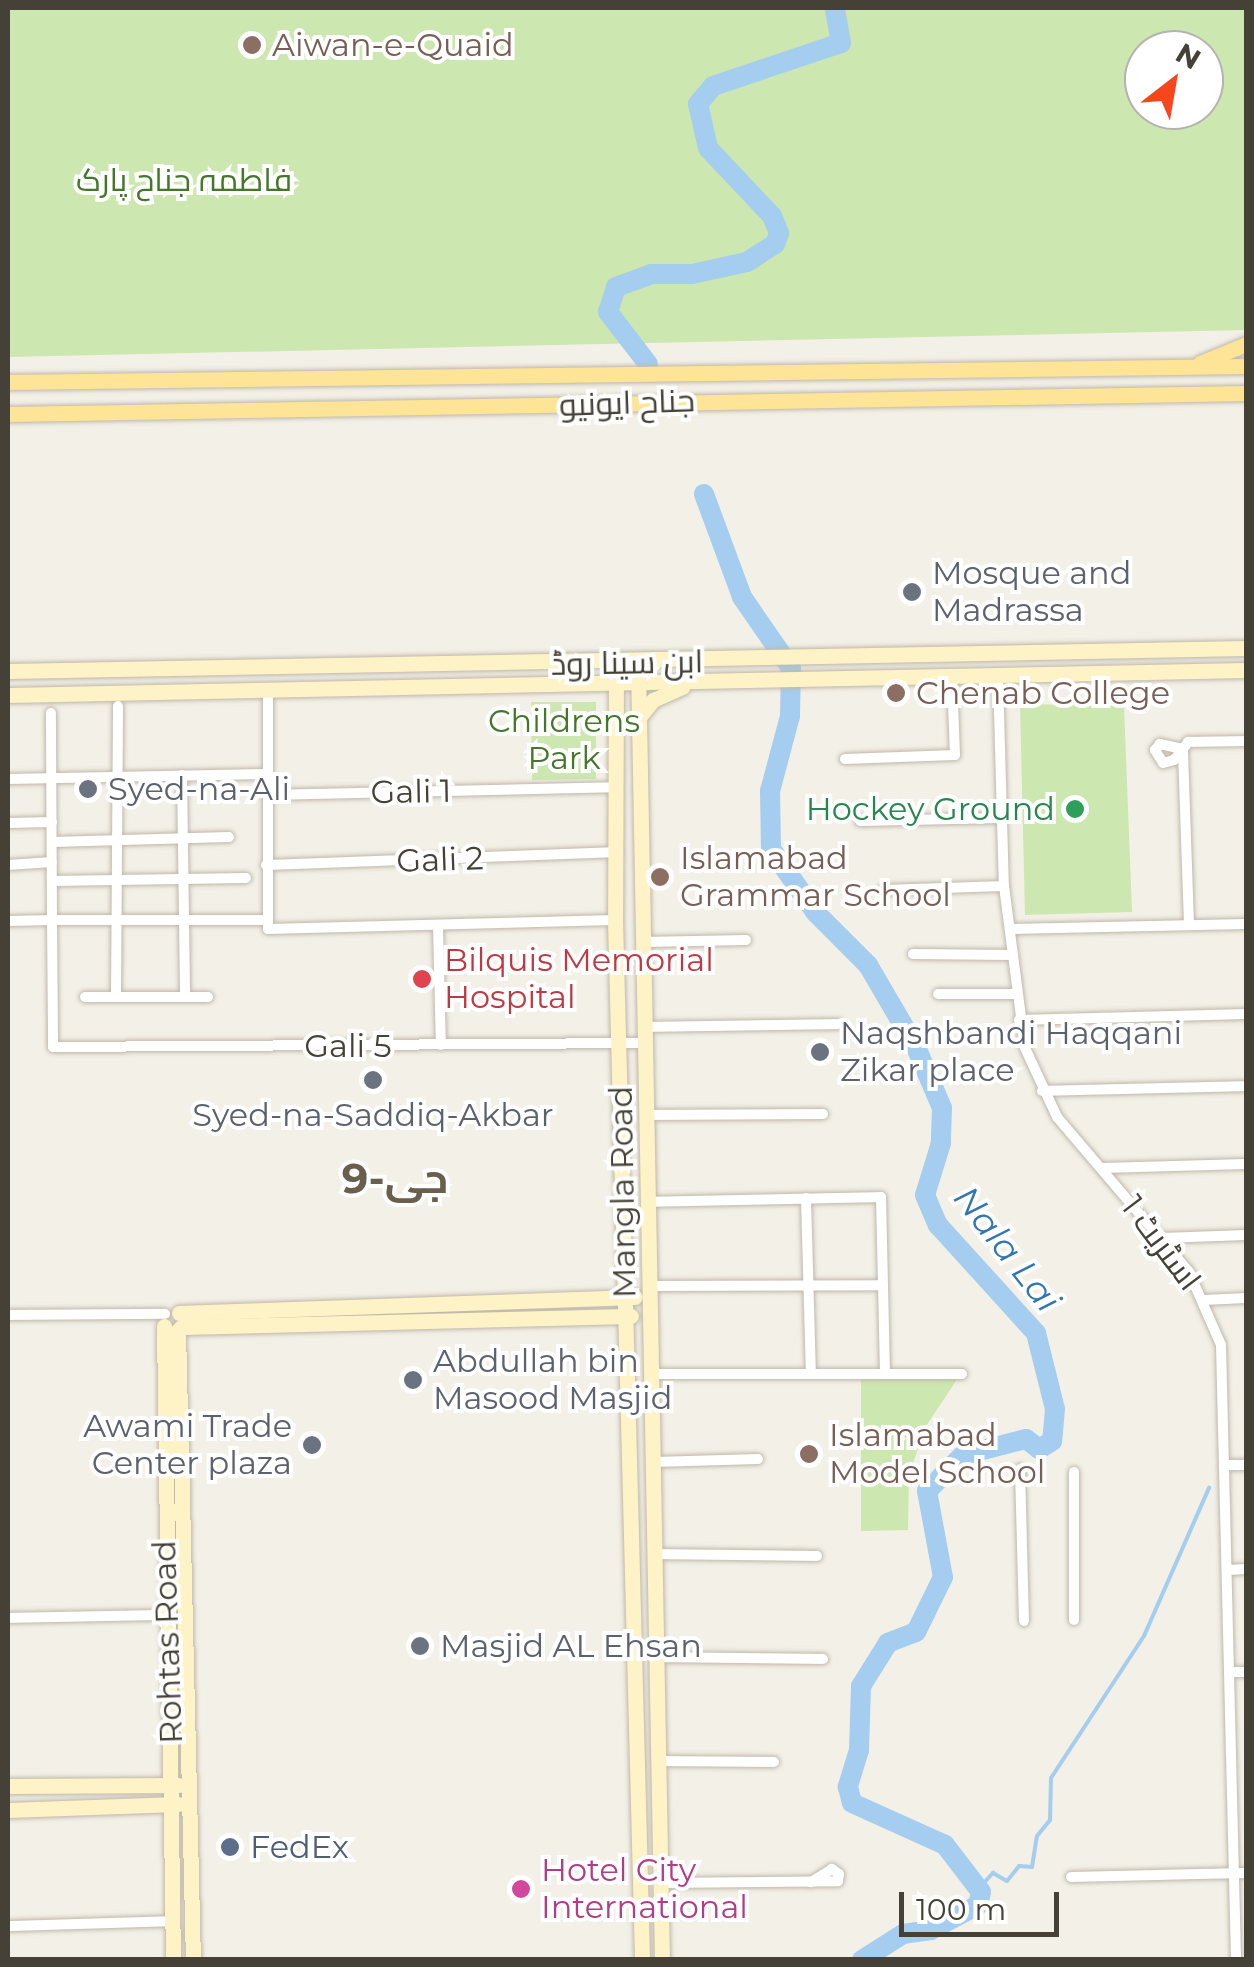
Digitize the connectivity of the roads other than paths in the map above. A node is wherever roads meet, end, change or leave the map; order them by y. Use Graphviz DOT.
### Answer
graph roads {
  1 [pos="1246,344"];
  2 [pos="1192,366"];
  3 [pos="1246,366"];
  4 [pos="8,382"];
  5 [pos="1246,393"];
  6 [pos="8,414"];
  7 [pos="1246,648"];
  8 [pos="616,664"];
  9 [pos="638,664"];
  10 [pos="1246,670"];
  11 [pos="8,672"];
  12 [pos="952,676"];
  13 [pos="998,676"];
  14 [pos="700,681"];
  15 [pos="639,684"];
  16 [pos="616,685"];
  17 [pos="268,690"];
  18 [pos="8,694"];
  19 [pos="118,706"];
  20 [pos="50,713"];
  21 [pos="640,716"];
  22 [pos="1246,741"];
  23 [pos="845,759"];
  24 [pos="182,774"];
  25 [pos="266,774"];
  26 [pos="120,775"];
  27 [pos="52,778"];
  28 [pos="8,779"];
  29 [pos="614,787"];
  30 [pos="267,795"];
  31 [pos="1000,818"];
  32 [pos="52,822"];
  33 [pos="860,822"];
  34 [pos="8,823"];
  35 [pos="229,837"];
  36 [pos="183,839"];
  37 [pos="52,842"];
  38 [pos="118,842"];
  39 [pos="614,852"];
  40 [pos="52,862"];
  41 [pos="8,864"];
  42 [pos="266,865"];
  43 [pos="183,878"];
  44 [pos="246,878"];
  45 [pos="118,880"];
  46 [pos="52,881"];
  47 [pos="1004,886"];
  48 [pos="883,890"];
  49 [pos="52,920"];
  50 [pos="615,920"];
  51 [pos="117,921"];
  52 [pos="184,921"];
  53 [pos="8,922"];
  54 [pos="1190,924"];
  55 [pos="1246,924"];
  56 [pos="266,925"];
  57 [pos="438,926"];
  58 [pos="1010,929"];
  59 [pos="746,940"];
  60 [pos="642,942"];
  61 [pos="914,954"];
  62 [pos="1012,955"];
  63 [pos="938,994"];
  64 [pos="1017,994"];
  65 [pos="116,996"];
  66 [pos="185,996"];
  67 [pos="85,997"];
  68 [pos="208,997"];
  69 [pos="1246,1014"];
  70 [pos="1020,1020"];
  71 [pos="838,1024"];
  72 [pos="644,1035"];
  73 [pos="621,1043"];
  74 [pos="441,1046"];
  75 [pos="1246,1086"];
  76 [pos="1042,1091"];
  77 [pos="824,1114"];
  78 [pos="645,1116"];
  79 [pos="1246,1164"];
  80 [pos="1102,1168"];
  81 [pos="806,1198"];
  82 [pos="646,1202"];
  83 [pos="1246,1235"];
  84 [pos="1162,1238"];
  85 [pos="808,1283"];
  86 [pos="882,1285"];
  87 [pos="649,1291"];
  88 [pos="625,1297"];
  89 [pos="1246,1298"];
  90 [pos="1204,1300"];
  91 [pos="8,1315"];
  92 [pos="626,1316"];
  93 [pos="649,1316"];
  94 [pos="173,1322"];
  95 [pos="885,1372"];
  96 [pos="811,1373"];
  97 [pos="651,1374"];
  98 [pos="962,1374"];
  99 [pos="758,1459"];
  100 [pos="653,1462"];
  101 [pos="1224,1464"];
  102 [pos="1246,1464"];
  103 [pos="1020,1469"];
  104 [pos="1074,1472"];
  105 [pos="655,1554"];
  106 [pos="817,1556"];
  107 [pos="1246,1569"];
  108 [pos="1226,1570"];
  109 [pos="168,1615"];
  110 [pos="8,1618"];
  111 [pos="1074,1620"];
  112 [pos="1024,1621"];
  113 [pos="657,1656"];
  114 [pos="823,1659"];
  115 [pos="1229,1672"];
  116 [pos="1246,1672"];
  117 [pos="658,1762"];
  118 [pos="774,1762"];
  119 [pos="1246,1773"];
  120 [pos="1231,1774"];
  121 [pos="193,1784"];
  122 [pos="8,1786"];
  123 [pos="172,1786"];
  124 [pos="171,1804"];
  125 [pos="192,1804"];
  126 [pos="8,1810"];
  127 [pos="1233,1873"];
  128 [pos="1246,1873"];
  129 [pos="1071,1877"];
  130 [pos="811,1882"];
  131 [pos="660,1883"];
  132 [pos="172,1922"];
  133 [pos="8,1926"];
  134 [pos="173,1960"];
  135 [pos="193,1960"];
  136 [pos="642,1960"];
  137 [pos="662,1960"];
  138 [pos="1236,1960"];
  1 -- 2 [label="main road"];
  2 -- 3 [label="main road, جناح ایونیو"];
  2 -- 4 [label="main road, جناح ایونیو"];
  5 -- 6 [label="main road, جناح ایونیو"];
  7 -- 9 [label="main road, ابن سینا روڈ"];
  8 -- 9 [label="main road, ابن سینا روڈ"];
  8 -- 11 [label="main road, ابن سینا روڈ"];
  8 -- 16 [label="main road, Mangla Road"];
  9 -- 15 [label="main road, Mangla Road"];
  10 -- 13 [label="main road, ابن سینا روڈ"];
  12 -- 13 [label="main road, ابن سینا روڈ"];
  12 -- 14 [label="main road, ابن سینا روڈ"];
  12 -- 23 [label="street"];
  13 -- 31 [label="street, اسٹریٹ 1"];
  14 -- 15 [label="main road, ابن سینا روڈ"];
  14 -- 21 [label="main road"];
  15 -- 16 [label="main road, ابن سینا روڈ"];
  15 -- 21 [label="main road, Mangla Road"];
  16 -- 17 [label="main road, ابن سینا روڈ"];
  16 -- 29 [label="main road, Mangla Road"];
  17 -- 18 [label="main road, ابن سینا روڈ"];
  17 -- 25 [label="street"];
  19 -- 26 [label="street"];
  20 -- 27 [label="street"];
  21 -- 60 [label="main road, Mangla Road"];
  22 -- 54 [label="street"];
  24 -- 25 [label="street"];
  24 -- 26 [label="street"];
  24 -- 36 [label="street"];
  25 -- 30 [label="street"];
  26 -- 27 [label="street"];
  26 -- 38 [label="street"];
  27 -- 28 [label="street"];
  27 -- 32 [label="street"];
  29 -- 30 [label="street, Gali 1"];
  29 -- 39 [label="main road, Mangla Road"];
  30 -- 42 [label="street"];
  31 -- 33 [label="street"];
  31 -- 47 [label="street, اسٹریٹ 1"];
  32 -- 34 [label="street"];
  32 -- 37 [label="street"];
  35 -- 36 [label="street"];
  36 -- 38 [label="street"];
  36 -- 43 [label="street"];
  37 -- 38 [label="street"];
  37 -- 40 [label="street"];
  38 -- 45 [label="street"];
  39 -- 42 [label="street, Gali 2"];
  39 -- 50 [label="main road, Mangla Road"];
  40 -- 41 [label="street"];
  40 -- 46 [label="street"];
  42 -- 56 [label="street"];
  43 -- 44 [label="street"];
  43 -- 45 [label="street"];
  43 -- 52 [label="street"];
  45 -- 46 [label="street"];
  45 -- 51 [label="street"];
  46 -- 49 [label="street"];
  47 -- 48 [label="street"];
  47 -- 58 [label="street, اسٹریٹ 1"];
  49 -- 51 [label="street"];
  49 -- 53 [label="street"];
  49 -- 74 [label="street, Gali 5"];
  50 -- 57 [label="street"];
  50 -- 73 [label="main road, Mangla Road"];
  51 -- 52 [label="street"];
  51 -- 65 [label="street"];
  52 -- 56 [label="street"];
  52 -- 66 [label="street"];
  54 -- 55 [label="street"];
  54 -- 58 [label="street"];
  56 -- 57 [label="street"];
  57 -- 74 [label="street"];
  58 -- 62 [label="street, اسٹریٹ 1"];
  59 -- 60 [label="street"];
  60 -- 72 [label="main road, Mangla Road"];
  61 -- 62 [label="street"];
  62 -- 64 [label="street, اسٹریٹ 1"];
  63 -- 64 [label="street"];
  64 -- 70 [label="street, اسٹریٹ 1"];
  65 -- 66 [label="street"];
  65 -- 67 [label="street"];
  66 -- 68 [label="street"];
  69 -- 70 [label="street"];
  70 -- 76 [label="street, اسٹریٹ 1"];
  71 -- 72 [label="street, Gali 5"];
  72 -- 73 [label="street, Gali 5"];
  72 -- 78 [label="main road, Mangla Road"];
  73 -- 74 [label="street, Gali 5"];
  73 -- 88 [label="main road, Mangla Road"];
  75 -- 76 [label="street"];
  76 -- 80 [label="street, اسٹریٹ 1"];
  77 -- 78 [label="street"];
  78 -- 82 [label="main road, Mangla Road"];
  79 -- 80 [label="street"];
  80 -- 84 [label="street, اسٹریٹ 1"];
  81 -- 82 [label="street"];
  81 -- 85 [label="street"];
  81 -- 86 [label="street"];
  82 -- 87 [label="main road, Mangla Road"];
  83 -- 84 [label="street"];
  84 -- 90 [label="street, اسٹریٹ 1"];
  85 -- 86 [label="street"];
  85 -- 87 [label="street"];
  85 -- 96 [label="street"];
  86 -- 95 [label="street"];
  87 -- 88 [label="main road"];
  87 -- 93 [label="main road, Mangla Road"];
  88 -- 92 [label="main road, Mangla Road"];
  88 -- 94 [label="main road"];
  89 -- 90 [label="street"];
  90 -- 101 [label="street, اسٹریٹ 1"];
  91 -- 94 [label="street"];
  92 -- 93 [label="main road"];
  92 -- 94 [label="main road"];
  92 -- 136 [label="main road, Mangla Road"];
  93 -- 97 [label="main road, Mangla Road"];
  94 -- 109 [label="main road, Rohtas Road"];
  94 -- 121 [label="main road, Rohtas Road"];
  95 -- 96 [label="street"];
  95 -- 98 [label="street"];
  96 -- 97 [label="street"];
  97 -- 100 [label="main road, Mangla Road"];
  99 -- 100 [label="street"];
  100 -- 105 [label="main road, Mangla Road"];
  101 -- 102 [label="street"];
  101 -- 108 [label="street, اسٹریٹ 1"];
  103 -- 112 [label="street"];
  104 -- 111 [label="street"];
  105 -- 106 [label="street"];
  105 -- 113 [label="main road, Mangla Road"];
  107 -- 108 [label="street"];
  108 -- 115 [label="street, اسٹریٹ 1"];
  109 -- 110 [label="street"];
  109 -- 123 [label="main road, Rohtas Road"];
  113 -- 114 [label="street"];
  113 -- 117 [label="main road, Mangla Road"];
  115 -- 116 [label="street"];
  115 -- 120 [label="street, اسٹریٹ 1"];
  117 -- 118 [label="street"];
  117 -- 131 [label="main road, Mangla Road"];
  119 -- 120 [label="street"];
  120 -- 127 [label="street, اسٹریٹ 1"];
  121 -- 123 [label="main road"];
  121 -- 125 [label="main road, Rohtas Road"];
  122 -- 123 [label="main road"];
  123 -- 124 [label="main road, Rohtas Road"];
  124 -- 125 [label="main road"];
  124 -- 126 [label="main road"];
  124 -- 132 [label="main road, Rohtas Road"];
  125 -- 135 [label="main road, Rohtas Road"];
  127 -- 128 [label="street"];
  127 -- 129 [label="street"];
  127 -- 138 [label="street, اسٹریٹ 1"];
  130 -- 131 [label="street"];
  131 -- 137 [label="main road, Mangla Road"];
  132 -- 133 [label="street"];
  132 -- 134 [label="main road, Rohtas Road"];
}
